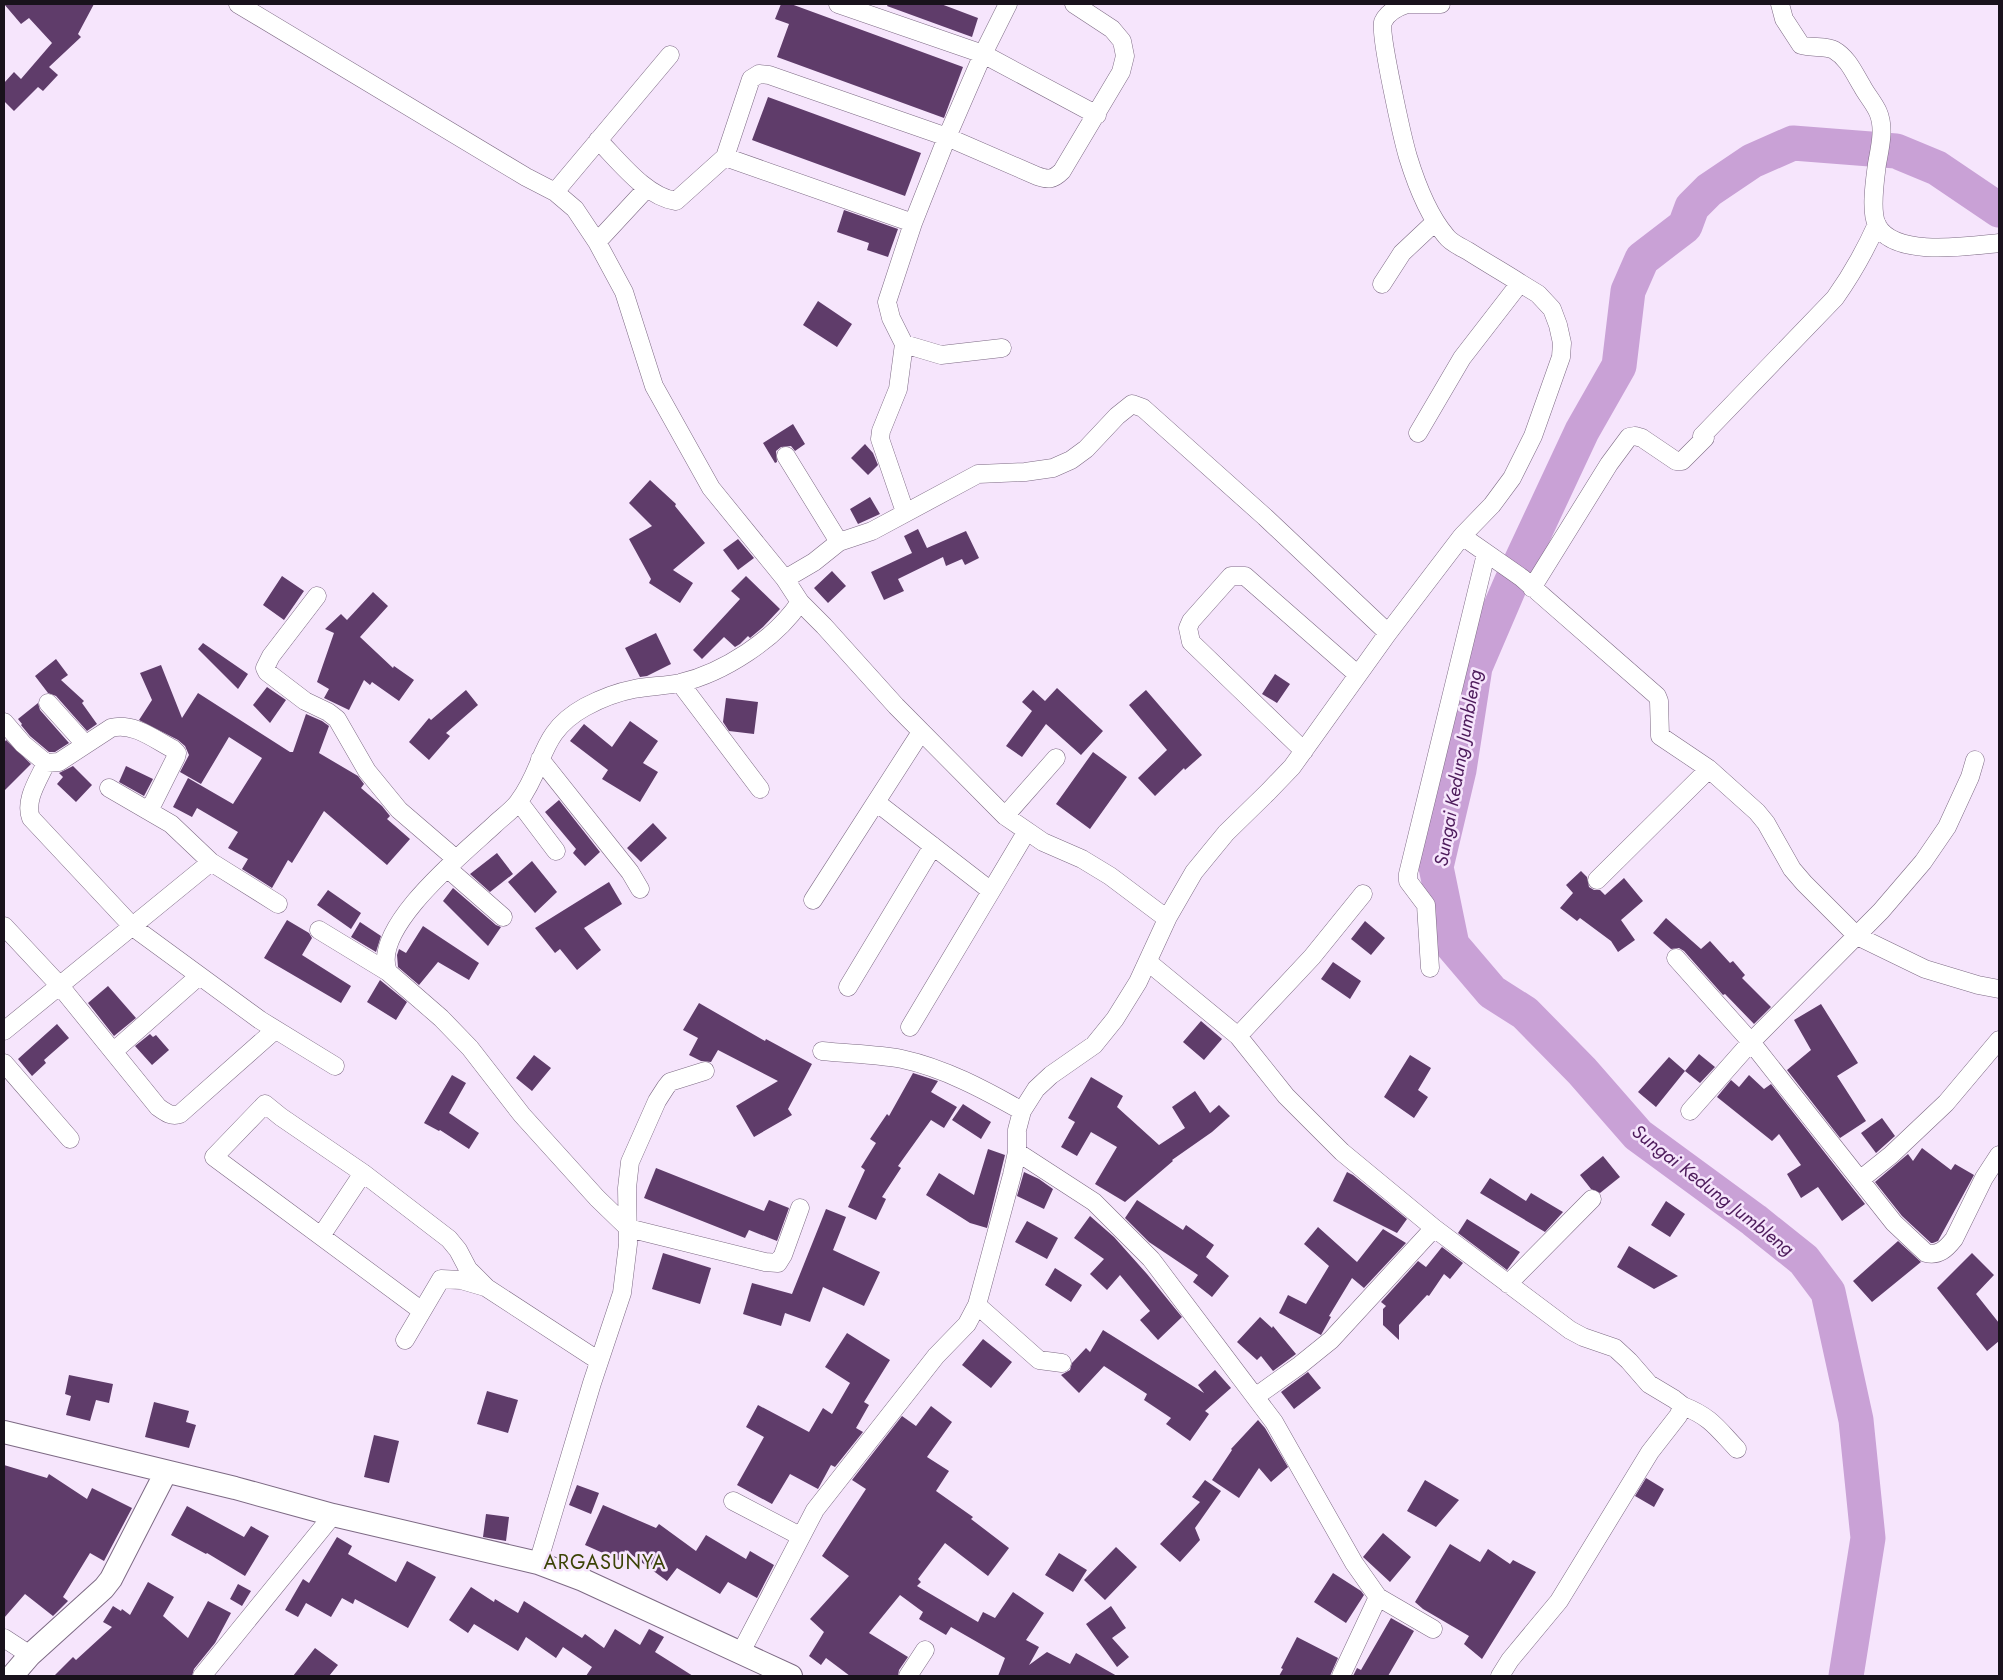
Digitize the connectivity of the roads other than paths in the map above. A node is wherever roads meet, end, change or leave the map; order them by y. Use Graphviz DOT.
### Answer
graph roads {
  1 [pos="238,4"];
  2 [pos="838,4"];
  3 [pos="1006,4"];
  4 [pos="1074,4"];
  5 [pos="1408,4"];
  6 [pos="1441,4"];
  7 [pos="1780,4"];
  8 [pos="984,54"];
  9 [pos="670,55"];
  10 [pos="1097,115"];
  11 [pos="947,137"];
  12 [pos="598,140"];
  13 [pos="725,157"];
  14 [pos="647,188"];
  15 [pos="555,192"];
  16 [pos="1435,222"];
  17 [pos="913,223"];
  18 [pos="1877,224"];
  19 [pos="597,242"];
  20 [pos="1999,244"];
  21 [pos="1520,283"];
  22 [pos="1382,284"];
  23 [pos="904,344"];
  24 [pos="1002,348"];
  25 [pos="1418,433"];
  26 [pos="786,456"];
  27 [pos="905,512"];
  28 [pos="1462,536"];
  29 [pos="839,542"];
  30 [pos="1490,556"];
  31 [pos="784,579"];
  32 [pos="1527,583"];
  33 [pos="316,596"];
  34 [pos="800,602"];
  35 [pos="1388,633"];
  36 [pos="1358,675"];
  37 [pos="680,682"];
  38 [pos="48,703"];
  39 [pos="4,722"];
  40 [pos="921,732"];
  41 [pos="85,744"];
  42 [pos="1304,750"];
  43 [pos="1056,758"];
  44 [pos="540,759"];
  45 [pos="1976,760"];
  46 [pos="46,763"];
  47 [pos="1709,769"];
  48 [pos="109,788"];
  49 [pos="760,789"];
  50 [pos="519,802"];
  51 [pos="876,802"];
  52 [pos="149,811"];
  53 [pos="1005,816"];
  54 [pos="1027,831"];
  55 [pos="933,846"];
  56 [pos="556,851"];
  57 [pos="211,862"];
  58 [pos="452,864"];
  59 [pos="1597,880"];
  60 [pos="640,889"];
  61 [pos="991,891"];
  62 [pos="1363,894"];
  63 [pos="813,900"];
  64 [pos="278,904"];
  65 [pos="503,917"];
  66 [pos="1168,917"];
  67 [pos="4,926"];
  68 [pos="133,927"];
  69 [pos="319,930"];
  70 [pos="1857,936"];
  71 [pos="1676,958"];
  72 [pos="1148,962"];
  73 [pos="1430,968"];
  74 [pos="388,972"];
  75 [pos="199,976"];
  76 [pos="60,986"];
  77 [pos="848,987"];
  78 [pos="1999,989"];
  79 [pos="910,1027"];
  80 [pos="275,1030"];
  81 [pos="4,1031"];
  82 [pos="1238,1036"];
  83 [pos="1999,1040"];
  84 [pos="1751,1042"];
  85 [pos="114,1051"];
  86 [pos="822,1051"];
  87 [pos="4,1063"];
  88 [pos="335,1066"];
  89 [pos="705,1071"];
  90 [pos="1022,1110"];
  91 [pos="1690,1111"];
  92 [pos="70,1139"];
  93 [pos="1017,1152"];
  94 [pos="1999,1155"];
  95 [pos="363,1173"];
  96 [pos="1861,1180"];
  97 [pos="1592,1199"];
  98 [pos="800,1208"];
  99 [pos="628,1228"];
  100 [pos="1434,1228"];
  101 [pos="321,1236"];
  102 [pos="1508,1284"];
  103 [pos="487,1288"];
  104 [pos="977,1304"];
  105 [pos="422,1311"];
  106 [pos="405,1340"];
  107 [pos="599,1361"];
  108 [pos="1062,1363"];
  109 [pos="1255,1397"];
  110 [pos="1683,1406"];
  111 [pos="4,1432"];
  112 [pos="1737,1449"];
  113 [pos="166,1472"];
  114 [pos="733,1501"];
  115 [pos="333,1515"];
  116 [pos="800,1536"];
  117 [pos="538,1563"];
  118 [pos="1378,1597"];
  119 [pos="1432,1629"];
  120 [pos="4,1638"];
  121 [pos="925,1650"];
  122 [pos="740,1654"];
  123 [pos="21,1670"];
  124 [pos="779,1674"];
  125 [pos="202,1676"];
  126 [pos="908,1676"];
  127 [pos="1341,1676"];
  128 [pos="1500,1676"];
  1 -- 15 [label="street"];
  2 -- 8 [label="street"];
  3 -- 8 [label="street"];
  4 -- 10 [label="street"];
  5 -- 6 [label="street"];
  5 -- 16 [label="street"];
  7 -- 18 [label="street"];
  8 -- 10 [label="street"];
  8 -- 11 [label="street"];
  9 -- 12 [label="street"];
  10 -- 11 [label="street"];
  11 -- 13 [label="street"];
  11 -- 17 [label="street"];
  12 -- 14 [label="street"];
  12 -- 15 [label="street"];
  13 -- 14 [label="street"];
  13 -- 17 [label="street"];
  14 -- 19 [label="street"];
  15 -- 19 [label="street"];
  16 -- 21 [label="street"];
  16 -- 22 [label="street"];
  17 -- 23 [label="street"];
  18 -- 20 [label="street"];
  18 -- 32 [label="street"];
  19 -- 31 [label="street"];
  21 -- 25 [label="street"];
  21 -- 28 [label="street"];
  23 -- 24 [label="street"];
  23 -- 27 [label="street"];
  26 -- 29 [label="street"];
  27 -- 29 [label="street"];
  27 -- 35 [label="street"];
  28 -- 30 [label="street"];
  28 -- 35 [label="street"];
  29 -- 31 [label="street"];
  30 -- 32 [label="street"];
  30 -- 73 [label="street"];
  31 -- 34 [label="street"];
  32 -- 47 [label="street"];
  33 -- 58 [label="street"];
  34 -- 37 [label="street"];
  34 -- 40 [label="street"];
  35 -- 36 [label="street"];
  36 -- 42 [label="street"];
  36 -- 42 [label="street"];
  37 -- 44 [label="street"];
  37 -- 49 [label="street"];
  38 -- 41 [label="street"];
  39 -- 46 [label="street"];
  40 -- 51 [label="street"];
  40 -- 53 [label="street"];
  41 -- 46 [label="street"];
  41 -- 52 [label="street"];
  42 -- 66 [label="street"];
  43 -- 53 [label="street"];
  44 -- 50 [label="street"];
  44 -- 60 [label="street"];
  45 -- 70 [label="street"];
  46 -- 68 [label="street"];
  47 -- 59 [label="street"];
  47 -- 70 [label="street"];
  48 -- 52 [label="street"];
  50 -- 56 [label="street"];
  50 -- 58 [label="street"];
  51 -- 55 [label="street"];
  51 -- 63 [label="street"];
  52 -- 57 [label="street"];
  53 -- 54 [label="street"];
  54 -- 61 [label="street"];
  54 -- 66 [label="street"];
  55 -- 61 [label="street"];
  55 -- 77 [label="street"];
  57 -- 64 [label="street"];
  57 -- 68 [label="street"];
  58 -- 65 [label="street"];
  58 -- 74 [label="street"];
  61 -- 79 [label="street"];
  62 -- 82 [label="street"];
  66 -- 72 [label="street"];
  67 -- 76 [label="street"];
  68 -- 75 [label="street"];
  68 -- 76 [label="street"];
  69 -- 74 [label="street"];
  70 -- 78 [label="street"];
  70 -- 84 [label="street"];
  71 -- 84 [label="street"];
  72 -- 82 [label="street"];
  72 -- 90 [label="street"];
  74 -- 99 [label="street"];
  75 -- 80 [label="street"];
  75 -- 85 [label="street"];
  76 -- 81 [label="street"];
  76 -- 85 [label="street"];
  80 -- 85 [label="street"];
  80 -- 88 [label="street"];
  82 -- 100 [label="street"];
  83 -- 96 [label="street"];
  84 -- 91 [label="street"];
  84 -- 96 [label="street"];
  86 -- 90 [label="street"];
  87 -- 92 [label="street"];
  89 -- 99 [label="street"];
  90 -- 93 [label="street"];
  93 -- 104 [label="street"];
  93 -- 109 [label="street"];
  94 -- 96 [label="street"];
  95 -- 101 [label="street"];
  95 -- 101 [label="street"];
  95 -- 103 [label="street"];
  97 -- 102 [label="street"];
  98 -- 99 [label="street"];
  99 -- 107 [label="street"];
  100 -- 102 [label="street"];
  100 -- 109 [label="street"];
  101 -- 105 [label="street"];
  102 -- 110 [label="street"];
  103 -- 105 [label="street"];
  103 -- 107 [label="street"];
  104 -- 108 [label="street"];
  104 -- 116 [label="street"];
  105 -- 106 [label="street"];
  107 -- 117 [label="street"];
  109 -- 118 [label="street"];
  110 -- 112 [label="street"];
  110 -- 128 [label="street"];
  111 -- 113 [label="street"];
  113 -- 115 [label="street"];
  113 -- 123 [label="street"];
  114 -- 116 [label="street"];
  115 -- 117 [label="street"];
  115 -- 125 [label="street"];
  116 -- 122 [label="street"];
  117 -- 122 [label="street"];
  118 -- 119 [label="street"];
  118 -- 127 [label="street"];
  120 -- 123 [label="street"];
  121 -- 126 [label="street"];
  122 -- 124 [label="street"];
}
